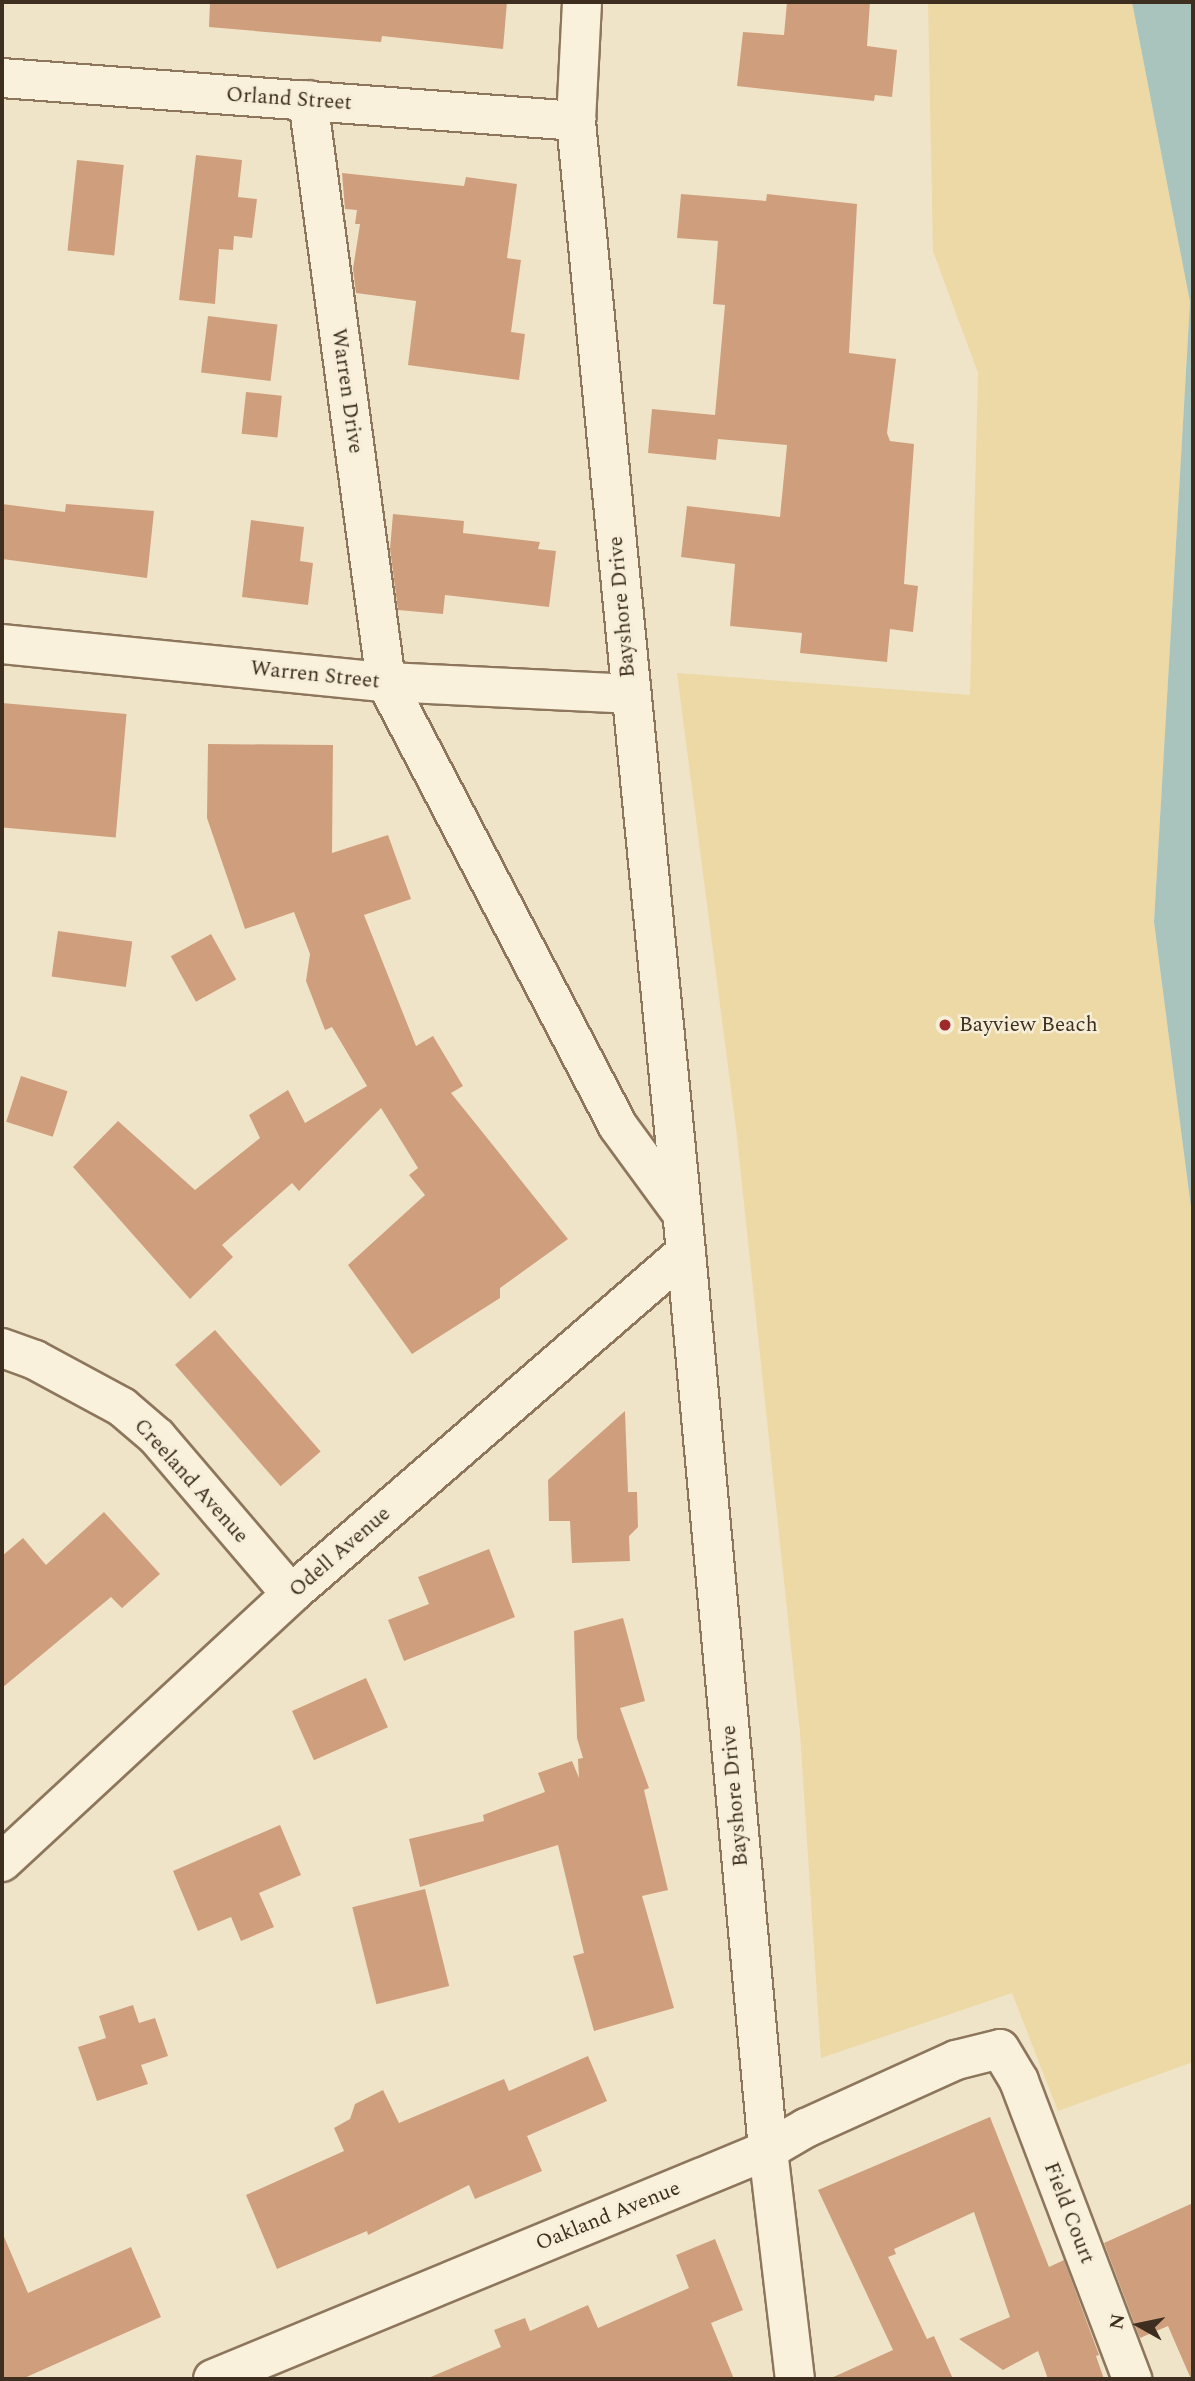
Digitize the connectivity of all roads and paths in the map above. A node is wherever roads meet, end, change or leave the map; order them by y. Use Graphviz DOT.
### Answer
graph roads {
  1 [pos="582,2"];
  2 [pos="2,78"];
  3 [pos="308,100"];
  4 [pos="576,121"];
  5 [pos="2,644"];
  6 [pos="386,682"];
  7 [pos="630,694"];
  8 [pos="681,1212"];
  9 [pos="686,1252"];
  10 [pos="2,1348"];
  11 [pos="291,1594"];
  12 [pos="2,1862"];
  13 [pos="1000,2049"];
  14 [pos="768,2150"];
  15 [pos="213,2379"];
  16 [pos="795,2379"];
  17 [pos="1132,2379"];
  1 -- 4 [label="street, Bayshore Drive"];
  2 -- 3 [label="street, Orland Street"];
  3 -- 4 [label="street, Orland Street"];
  3 -- 6 [label="street, Warren Drive"];
  4 -- 7 [label="street, Bayshore Drive"];
  5 -- 6 [label="street, Warren Street"];
  6 -- 7 [label="street, Warren Street"];
  6 -- 8 [label="street, Bayshore Drive"];
  7 -- 8 [label="street, Bayshore Drive"];
  8 -- 9 [label="street, Bayshore Drive"];
  9 -- 11 [label="street, Odell Avenue"];
  9 -- 14 [label="street, Bayshore Drive"];
  10 -- 11 [label="street, Creeland Avenue"];
  11 -- 12 [label="street, Odell Avenue"];
  13 -- 14 [label="street, Oakland Avenue"];
  13 -- 17 [label="street, Field Court"];
  14 -- 15 [label="street, Oakland Avenue"];
  14 -- 16 [label="street, Bayshore Drive"];
}
